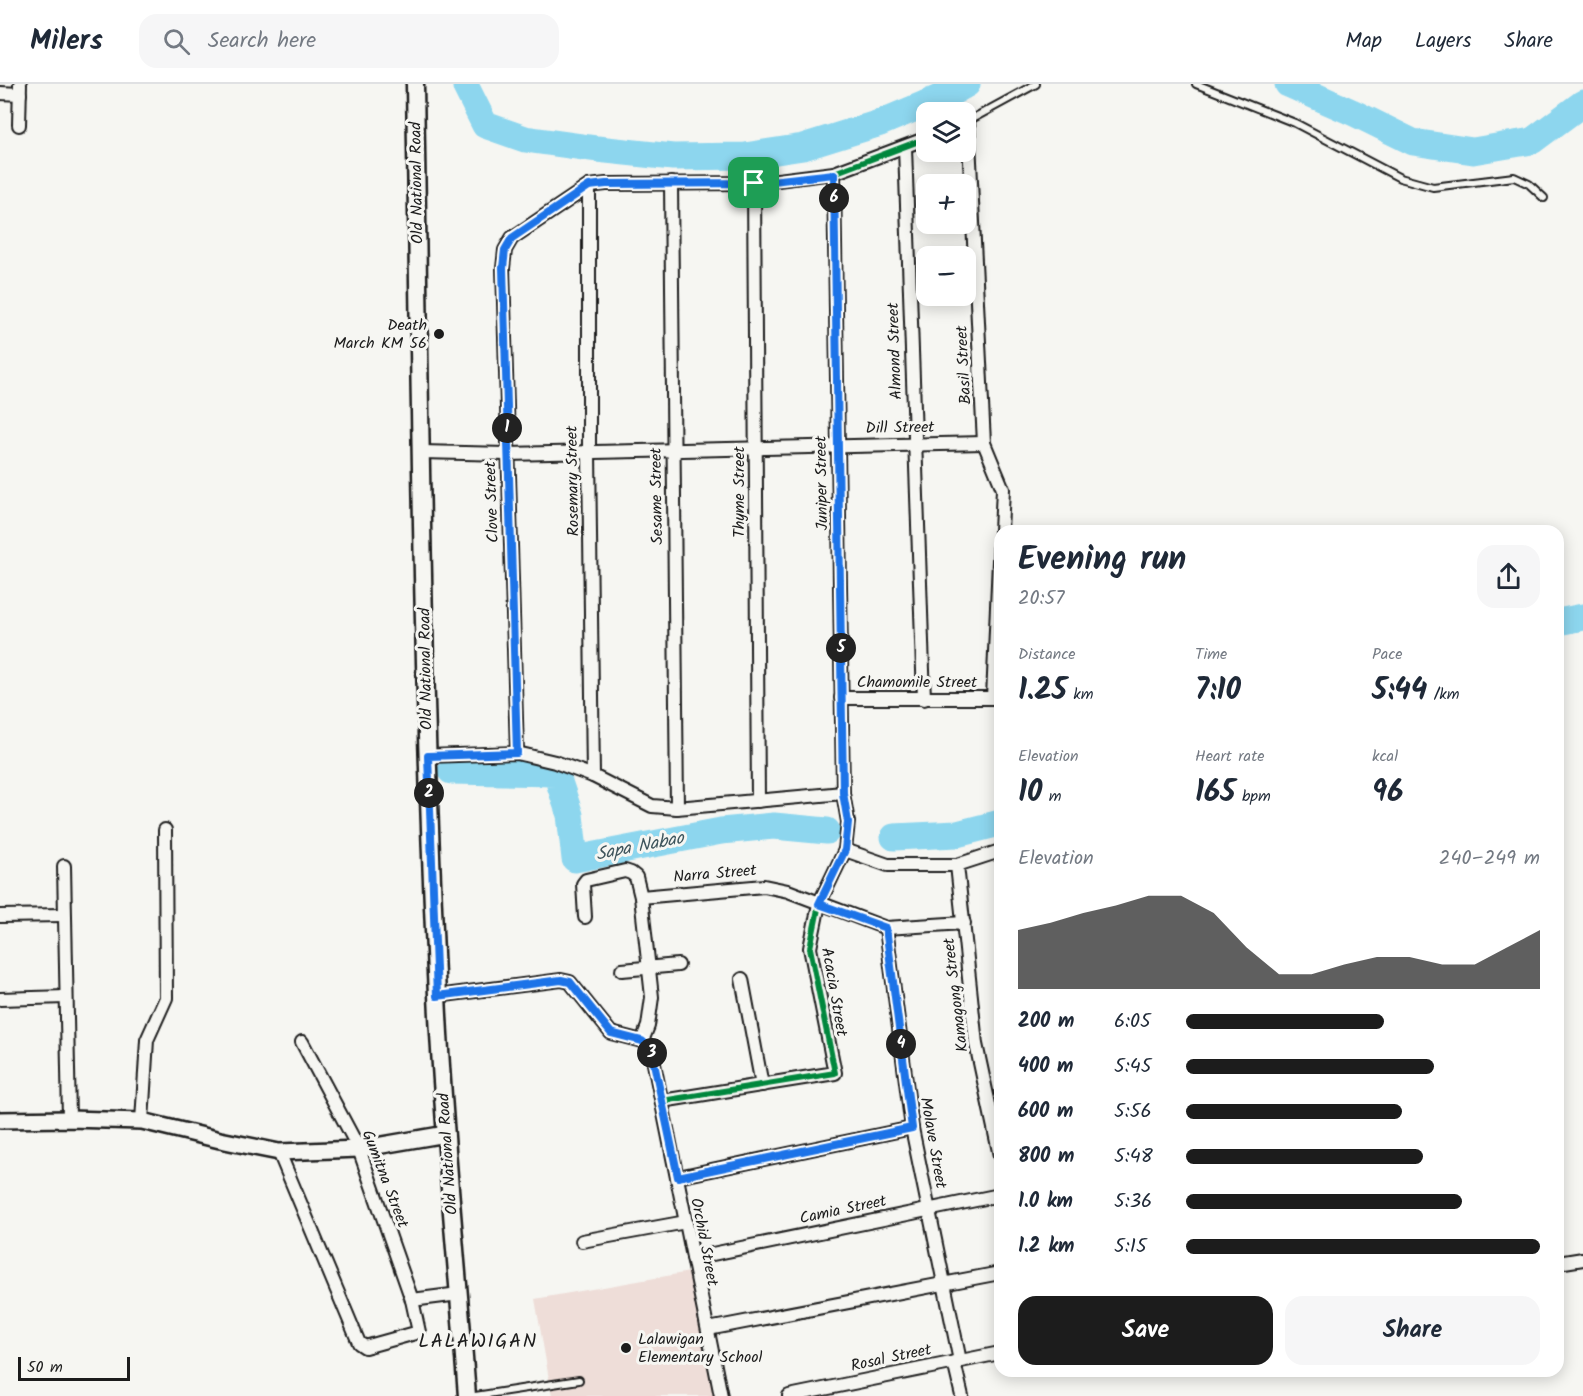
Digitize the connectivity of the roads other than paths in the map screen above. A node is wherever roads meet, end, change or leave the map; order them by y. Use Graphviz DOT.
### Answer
graph roads {
  1 [pos="415,84"];
  2 [pos="1036,84"];
  3 [pos="1196,84"];
  4 [pos="20,89"];
  5 [pos="0,93"];
  6 [pos="976,117"];
  7 [pos="19,125"];
  8 [pos="916,142"];
  9 [pos="905,147"];
  10 [pos="969,162"];
  11 [pos="834,174"];
  12 [pos="670,183"];
  13 [pos="754,183"];
  14 [pos="589,186"];
  15 [pos="1544,198"];
  16 [pos="984,443"];
  17 [pos="914,444"];
  18 [pos="838,445"];
  19 [pos="755,447"];
  20 [pos="673,450"];
  21 [pos="421,452"];
  22 [pos="589,452"];
  23 [pos="507,454"];
  24 [pos="1001,525"];
  25 [pos="994,675"];
  26 [pos="842,698"];
  27 [pos="924,699"];
  28 [pos="517,753"];
  29 [pos="428,756"];
  30 [pos="593,776"];
  31 [pos="843,793"];
  32 [pos="758,801"];
  33 [pos="677,808"];
  34 [pos="165,830"];
  35 [pos="845,850"];
  36 [pos="994,853"];
  37 [pos="957,865"];
  38 [pos="64,866"];
  39 [pos="641,897"];
  40 [pos="819,904"];
  41 [pos="0,915"];
  42 [pos="64,915"];
  43 [pos="585,917"];
  44 [pos="964,923"];
  45 [pos="886,928"];
  46 [pos="678,965"];
  47 [pos="648,968"];
  48 [pos="622,970"];
  49 [pos="742,979"];
  50 [pos="437,996"];
  51 [pos="66,997"];
  52 [pos="0,999"];
  53 [pos="642,1041"];
  54 [pos="302,1042"];
  55 [pos="762,1085"];
  56 [pos="662,1101"];
  57 [pos="69,1119"];
  58 [pos="0,1120"];
  59 [pos="142,1121"];
  60 [pos="912,1128"];
  61 [pos="994,1128"];
  62 [pos="446,1134"];
  63 [pos="359,1149"];
  64 [pos="279,1152"];
  65 [pos="678,1177"];
  66 [pos="994,1196"];
  67 [pos="928,1209"];
  68 [pos="686,1222"];
  69 [pos="582,1241"];
  70 [pos="693,1258"];
  71 [pos="1583,1259"];
  72 [pos="1564,1262"];
  73 [pos="994,1274"];
  74 [pos="944,1284"];
  75 [pos="459,1294"];
  76 [pos="412,1300"];
  77 [pos="708,1329"];
  78 [pos="994,1354"];
  79 [pos="957,1362"];
  80 [pos="579,1380"];
  81 [pos="467,1396"];
  82 [pos="475,1396"];
  83 [pos="721,1396"];
  84 [pos="789,1396"];
  85 [pos="962,1396"];
  1 -- 21 [label="main road, Old National Road"];
  2 -- 6 [label="lane"];
  3 -- 15 [label="lane"];
  4 -- 5 [label="street"];
  4 -- 7 [label="street"];
  8 -- 9 [label="street"];
  9 -- 11 [label="street"];
  9 -- 17 [label="street, Almond Street"];
  10 -- 16 [label="street, Basil Street"];
  11 -- 13 [label="street"];
  11 -- 18 [label="street, Juniper Street"];
  12 -- 13 [label="street"];
  12 -- 14 [label="street"];
  12 -- 20 [label="street, Sesame Street"];
  13 -- 19 [label="street, Thyme Street"];
  14 -- 22 [label="street, Rosemary Street"];
  14 -- 23 [label="street, Clove Street"];
  16 -- 17 [label="street, Dill Street"];
  16 -- 24 [label="street, Basil Street"];
  17 -- 18 [label="street, Dill Street"];
  17 -- 27 [label="street, Almond Street"];
  18 -- 19 [label="street, Dill Street"];
  18 -- 26 [label="street, Juniper Street"];
  19 -- 20 [label="street, Dill Street"];
  19 -- 32 [label="street, Thyme Street"];
  20 -- 22 [label="street, Dill Street"];
  20 -- 33 [label="street, Sesame Street"];
  21 -- 23 [label="street, Dill Street"];
  21 -- 29 [label="main road, Old National Road"];
  22 -- 23 [label="street, Dill Street"];
  22 -- 30 [label="street, Rosemary Street"];
  23 -- 28 [label="street, Clove Street"];
  25 -- 27 [label="street, Chamomile Street"];
  26 -- 27 [label="street, Chamomile Street"];
  26 -- 31 [label="street, Juniper Street"];
  28 -- 29 [label="street"];
  28 -- 30 [label="street"];
  29 -- 50 [label="main road, Old National Road"];
  30 -- 33 [label="street"];
  31 -- 32 [label="street"];
  31 -- 35 [label="street, Juniper Street"];
  32 -- 33 [label="street"];
  34 -- 59 [label="street"];
  35 -- 37 [label="street"];
  35 -- 40 [label="street, Acacia Street"];
  36 -- 37 [label="street"];
  37 -- 44 [label="street, Kamagong Street"];
  38 -- 42 [label="street"];
  39 -- 40 [label="street, Narra Street"];
  39 -- 43 [label="street"];
  39 -- 47 [label="street"];
  40 -- 45 [label="street, Narra Street"];
  40 -- 55 [label="street, Acacia Street"];
  41 -- 42 [label="street"];
  42 -- 51 [label="street"];
  44 -- 45 [label="street, Narra Street"];
  44 -- 61 [label="street, Kamagong Street"];
  45 -- 60 [label="street, Molave Street"];
  46 -- 47 [label="street"];
  47 -- 48 [label="street"];
  47 -- 53 [label="street"];
  49 -- 55 [label="street"];
  50 -- 53 [label="street"];
  50 -- 62 [label="main road, Old National Road"];
  51 -- 52 [label="street"];
  51 -- 57 [label="street"];
  53 -- 56 [label="street, Orchid Street"];
  54 -- 63 [label="street, Gumitna Street"];
  55 -- 56 [label="street"];
  56 -- 65 [label="street, Orchid Street"];
  57 -- 58 [label="street"];
  57 -- 59 [label="street"];
  59 -- 64 [label="street"];
  60 -- 65 [label="street"];
  60 -- 67 [label="street, Molave Street"];
  62 -- 63 [label="street"];
  62 -- 75 [label="main road, Old National Road"];
  63 -- 64 [label="street"];
  63 -- 76 [label="street, Gumitna Street"];
  64 -- 76 [label="street, Gumitna Street"];
  65 -- 68 [label="street, Orchid Street"];
  66 -- 67 [label="street, Camia Street"];
  67 -- 70 [label="street, Camia Street"];
  67 -- 74 [label="street, Molave Street"];
  68 -- 69 [label="street"];
  68 -- 70 [label="street, Orchid Street"];
  70 -- 77 [label="street, Orchid Street"];
  71 -- 72 [label="street"];
  73 -- 74 [label="street"];
  74 -- 77 [label="street"];
  74 -- 79 [label="street, Molave Street"];
  75 -- 76 [label="street"];
  75 -- 81 [label="main road, Old National Road"];
  77 -- 83 [label="street, Orchid Street"];
  78 -- 79 [label="street, Rosal Street"];
  79 -- 84 [label="street, Rosal Street"];
  79 -- 85 [label="street, Molave Street"];
  80 -- 82 [label="lane"];
}
